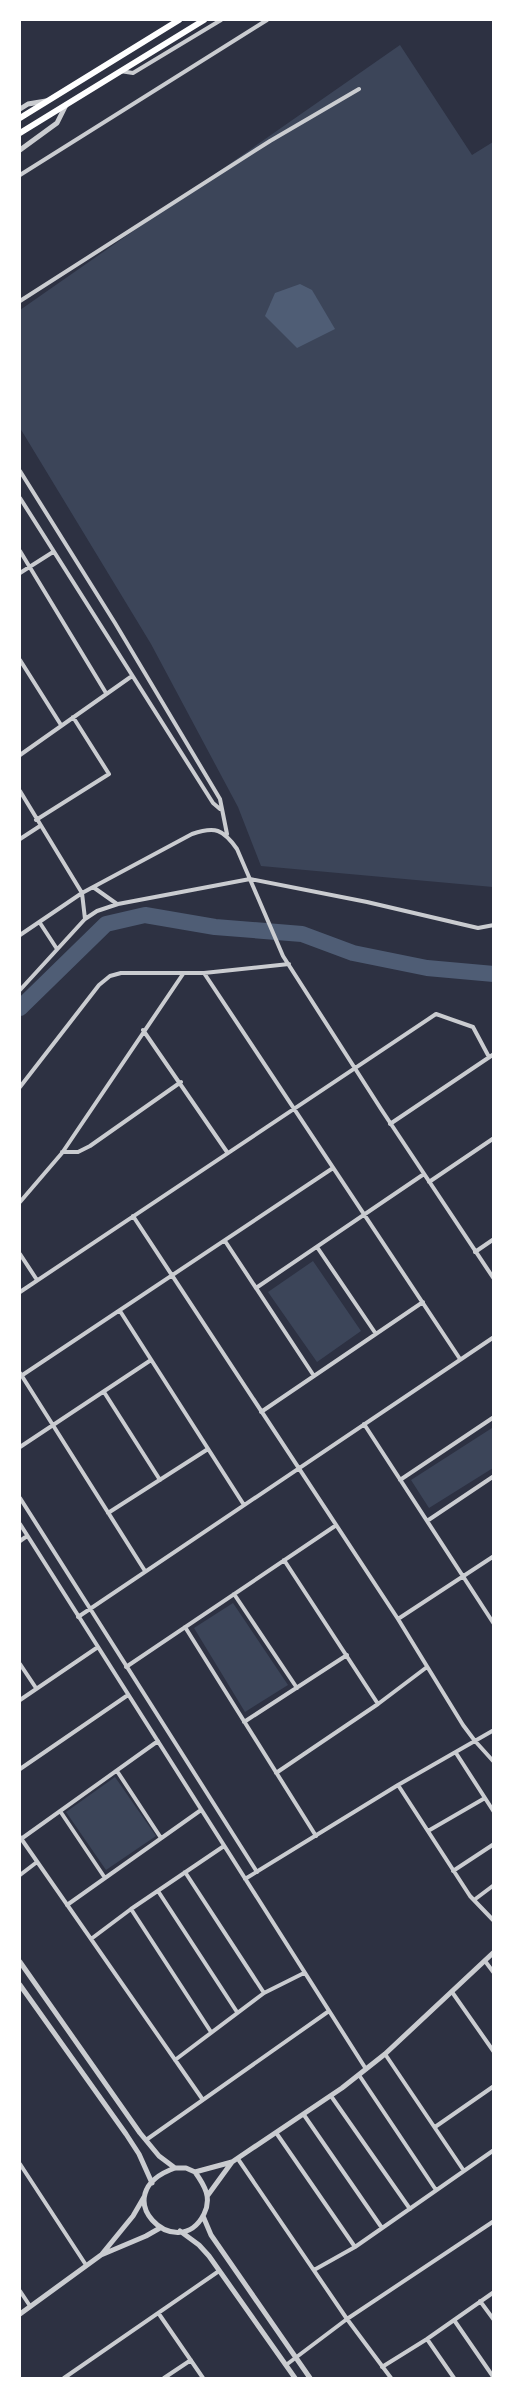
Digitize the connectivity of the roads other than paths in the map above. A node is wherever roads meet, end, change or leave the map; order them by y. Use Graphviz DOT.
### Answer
graph roads {
  1 [pos="179,20"];
  2 [pos="204,20"];
  3 [pos="221,20"];
  4 [pos="267,20"];
  5 [pos="120,71"];
  6 [pos="359,88"];
  7 [pos="49,100"];
  8 [pos="67,103"];
  9 [pos="20,109"];
  10 [pos="20,118"];
  11 [pos="20,133"];
  12 [pos="20,150"];
  13 [pos="20,175"];
  14 [pos="20,301"];
  15 [pos="20,471"];
  16 [pos="20,498"];
  17 [pos="20,551"];
  18 [pos="53,552"];
  19 [pos="29,567"];
  20 [pos="20,573"];
  21 [pos="20,660"];
  22 [pos="132,676"];
  23 [pos="106,693"];
  24 [pos="73,717"];
  25 [pos="62,725"];
  26 [pos="20,755"];
  27 [pos="20,791"];
  28 [pos="221,810"];
  29 [pos="36,820"];
  30 [pos="40,826"];
  31 [pos="227,834"];
  32 [pos="20,839"];
  33 [pos="250,879"];
  34 [pos="93,887"];
  35 [pos="82,893"];
  36 [pos="118,904"];
  37 [pos="85,919"];
  38 [pos="40,923"];
  39 [pos="494,925"];
  40 [pos="20,935"];
  41 [pos="57,948"];
  42 [pos="289,964"];
  43 [pos="204,973"];
  44 [pos="183,974"];
  45 [pos="20,990"];
  46 [pos="143,1030"];
  47 [pos="491,1055"];
  48 [pos="354,1067"];
  49 [pos="181,1082"];
  50 [pos="20,1087"];
  51 [pos="293,1108"];
  52 [pos="390,1124"];
  53 [pos="494,1138"];
  54 [pos="62,1152"];
  55 [pos="227,1152"];
  56 [pos="333,1168"];
  57 [pos="424,1174"];
  58 [pos="429,1182"];
  59 [pos="20,1202"];
  60 [pos="364,1215"];
  61 [pos="133,1216"];
  62 [pos="494,1239"];
  63 [pos="225,1241"];
  64 [pos="317,1247"];
  65 [pos="475,1252"];
  66 [pos="20,1254"];
  67 [pos="172,1276"];
  68 [pos="494,1280"];
  69 [pos="37,1281"];
  70 [pos="256,1288"];
  71 [pos="20,1292"];
  72 [pos="423,1302"];
  73 [pos="120,1311"];
  74 [pos="376,1334"];
  75 [pos="494,1337"];
  76 [pos="460,1359"];
  77 [pos="152,1360"];
  78 [pos="20,1374"];
  79 [pos="314,1376"];
  80 [pos="104,1392"];
  81 [pos="261,1412"];
  82 [pos="494,1417"];
  83 [pos="364,1424"];
  84 [pos="53,1425"];
  85 [pos="20,1447"];
  86 [pos="208,1449"];
  87 [pos="298,1469"];
  88 [pos="494,1476"];
  89 [pos="160,1479"];
  90 [pos="400,1480"];
  91 [pos="20,1498"];
  92 [pos="244,1505"];
  93 [pos="108,1513"];
  94 [pos="427,1521"];
  95 [pos="20,1524"];
  96 [pos="335,1526"];
  97 [pos="27,1536"];
  98 [pos="20,1541"];
  99 [pos="494,1556"];
  100 [pos="284,1560"];
  101 [pos="145,1571"];
  102 [pos="463,1576"];
  103 [pos="234,1594"];
  104 [pos="90,1609"];
  105 [pos="78,1617"];
  106 [pos="398,1619"];
  107 [pos="494,1624"];
  108 [pos="185,1627"];
  109 [pos="98,1647"];
  110 [pos="347,1655"];
  111 [pos="20,1664"];
  112 [pos="126,1667"];
  113 [pos="427,1667"];
  114 [pos="36,1688"];
  115 [pos="297,1688"];
  116 [pos="128,1695"];
  117 [pos="20,1700"];
  118 [pos="378,1704"];
  119 [pos="244,1722"];
  120 [pos="494,1730"];
  121 [pos="158,1742"];
  122 [pos="475,1742"];
  123 [pos="456,1753"];
  124 [pos="494,1762"];
  125 [pos="20,1769"];
  126 [pos="117,1771"];
  127 [pos="276,1773"];
  128 [pos="398,1785"];
  129 [pos="485,1798"];
  130 [pos="201,1810"];
  131 [pos="60,1811"];
  132 [pos="494,1812"];
  133 [pos="428,1831"];
  134 [pos="316,1836"];
  135 [pos="20,1838"];
  136 [pos="161,1838"];
  137 [pos="494,1844"];
  138 [pos="224,1846"];
  139 [pos="37,1862"];
  140 [pos="453,1871"];
  141 [pos="185,1872"];
  142 [pos="257,1872"];
  143 [pos="20,1875"];
  144 [pos="105,1878"];
  145 [pos="245,1879"];
  146 [pos="494,1885"];
  147 [pos="158,1891"];
  148 [pos="474,1900"];
  149 [pos="67,1905"];
  150 [pos="131,1909"];
  151 [pos="494,1921"];
  152 [pos="91,1939"];
  153 [pos="494,1952"];
  154 [pos="485,1960"];
  155 [pos="20,1962"];
  156 [pos="304,1973"];
  157 [pos="494,1973"];
  158 [pos="20,1984"];
  159 [pos="452,1992"];
  160 [pos="264,1993"];
  161 [pos="329,2011"];
  162 [pos="237,2012"];
  163 [pos="211,2031"];
  164 [pos="494,2052"];
  165 [pos="385,2054"];
  166 [pos="175,2060"];
  167 [pos="366,2069"];
  168 [pos="359,2075"];
  169 [pos="494,2086"];
  170 [pos="331,2096"];
  171 [pos="203,2100"];
  172 [pos="304,2115"];
  173 [pos="435,2127"];
  174 [pos="277,2134"];
  175 [pos="146,2140"];
  176 [pos="494,2150"];
  177 [pos="238,2159"];
  178 [pos="232,2162"];
  179 [pos="20,2164"];
  180 [pos="175,2168"];
  181 [pos="464,2171"];
  182 [pos="195,2172"];
  183 [pos="152,2183"];
  184 [pos="436,2190"];
  185 [pos="208,2195"];
  186 [pos="144,2197"];
  187 [pos="410,2208"];
  188 [pos="203,2216"];
  189 [pos="494,2221"];
  190 [pos="160,2228"];
  191 [pos="382,2228"];
  192 [pos="180,2231"];
  193 [pos="355,2247"];
  194 [pos="101,2255"];
  195 [pos="86,2265"];
  196 [pos="220,2270"];
  197 [pos="314,2270"];
  198 [pos="20,2291"];
  199 [pos="494,2292"];
  200 [pos="480,2301"];
  201 [pos="30,2307"];
  202 [pos="159,2313"];
  203 [pos="20,2314"];
  204 [pos="348,2319"];
  205 [pos="454,2320"];
  206 [pos="494,2320"];
  207 [pos="427,2339"];
  208 [pos="296,2358"];
  209 [pos="191,2360"];
  210 [pos="286,2365"];
  211 [pos="382,2367"];
  212 [pos="494,2378"];
  213 [pos="64,2379"];
  214 [pos="164,2379"];
  215 [pos="204,2379"];
  216 [pos="295,2379"];
  217 [pos="310,2379"];
  218 [pos="391,2379"];
  219 [pos="454,2379"];
  1 -- 7 [label="main road"];
  2 -- 5 [label="main road"];
  3 -- 5 [label="street"];
  4 -- 13 [label="street"];
  5 -- 8 [label="main road"];
  6 -- 14 [label="street"];
  7 -- 9 [label="street"];
  7 -- 10 [label="main road"];
  8 -- 11 [label="main road"];
  8 -- 12 [label="street"];
  15 -- 28 [label="street"];
  16 -- 18 [label="street"];
  17 -- 19 [label="street"];
  18 -- 19 [label="street"];
  18 -- 22 [label="street"];
  19 -- 20 [label="street"];
  19 -- 23 [label="street"];
  21 -- 25 [label="street"];
  22 -- 23 [label="street"];
  22 -- 28 [label="street"];
  23 -- 24 [label="street"];
  24 -- 25 [label="street"];
  24 -- 29 [label="street"];
  25 -- 26 [label="street"];
  27 -- 29 [label="street"];
  28 -- 31 [label="street"];
  29 -- 30 [label="street"];
  30 -- 32 [label="street"];
  30 -- 35 [label="street"];
  31 -- 33 [label="street"];
  31 -- 34 [label="street"];
  33 -- 36 [label="street"];
  33 -- 39 [label="street"];
  33 -- 42 [label="street"];
  34 -- 35 [label="street"];
  34 -- 36 [label="street"];
  35 -- 37 [label="street"];
  35 -- 38 [label="street"];
  36 -- 37 [label="street"];
  37 -- 41 [label="street"];
  38 -- 40 [label="street"];
  38 -- 41 [label="street"];
  41 -- 45 [label="street"];
  42 -- 43 [label="street"];
  42 -- 48 [label="street"];
  43 -- 44 [label="street"];
  43 -- 51 [label="street"];
  44 -- 46 [label="street"];
  44 -- 50 [label="street"];
  46 -- 49 [label="street"];
  46 -- 54 [label="street"];
  47 -- 48 [label="street"];
  47 -- 52 [label="street"];
  48 -- 51 [label="street"];
  48 -- 52 [label="street"];
  49 -- 54 [label="street"];
  49 -- 55 [label="street"];
  51 -- 55 [label="street"];
  51 -- 56 [label="street"];
  52 -- 57 [label="street"];
  53 -- 58 [label="street"];
  54 -- 59 [label="street"];
  55 -- 61 [label="street"];
  56 -- 60 [label="street"];
  56 -- 63 [label="street"];
  57 -- 58 [label="street"];
  57 -- 60 [label="street"];
  58 -- 65 [label="street"];
  60 -- 64 [label="street"];
  60 -- 72 [label="street"];
  61 -- 67 [label="street"];
  61 -- 69 [label="street"];
  62 -- 65 [label="street"];
  63 -- 67 [label="street"];
  63 -- 70 [label="street"];
  64 -- 70 [label="street"];
  64 -- 74 [label="street"];
  65 -- 68 [label="street"];
  66 -- 69 [label="street"];
  67 -- 73 [label="street"];
  67 -- 81 [label="street"];
  69 -- 71 [label="street"];
  70 -- 79 [label="street"];
  72 -- 74 [label="street"];
  72 -- 76 [label="street"];
  73 -- 77 [label="street"];
  73 -- 78 [label="street"];
  74 -- 79 [label="street"];
  75 -- 76 [label="street"];
  76 -- 83 [label="street"];
  77 -- 80 [label="street"];
  77 -- 86 [label="street"];
  78 -- 84 [label="street"];
  79 -- 81 [label="street"];
  80 -- 84 [label="street"];
  80 -- 89 [label="street"];
  81 -- 87 [label="street"];
  82 -- 90 [label="street"];
  83 -- 87 [label="street"];
  83 -- 90 [label="street"];
  84 -- 85 [label="street"];
  84 -- 93 [label="street"];
  86 -- 89 [label="street"];
  86 -- 92 [label="street"];
  87 -- 92 [label="street"];
  87 -- 96 [label="street"];
  88 -- 94 [label="street"];
  89 -- 93 [label="street"];
  90 -- 94 [label="street"];
  91 -- 104 [label="street"];
  92 -- 101 [label="street"];
  93 -- 101 [label="street"];
  94 -- 102 [label="street"];
  95 -- 97 [label="street"];
  96 -- 100 [label="street"];
  96 -- 106 [label="street"];
  97 -- 98 [label="street"];
  97 -- 105 [label="street"];
  99 -- 102 [label="street"];
  100 -- 103 [label="street"];
  100 -- 110 [label="street"];
  101 -- 104 [label="street"];
  102 -- 106 [label="street"];
  102 -- 107 [label="street"];
  103 -- 108 [label="street"];
  103 -- 115 [label="street"];
  104 -- 105 [label="street"];
  104 -- 112 [label="street"];
  105 -- 109 [label="street"];
  106 -- 113 [label="street"];
  108 -- 112 [label="street"];
  108 -- 119 [label="street"];
  109 -- 114 [label="street"];
  109 -- 116 [label="street"];
  110 -- 115 [label="street"];
  110 -- 118 [label="street"];
  111 -- 114 [label="street"];
  112 -- 142 [label="street"];
  113 -- 118 [label="street"];
  113 -- 122 [label="street"];
  114 -- 117 [label="street"];
  115 -- 119 [label="street"];
  116 -- 121 [label="street"];
  116 -- 125 [label="street"];
  118 -- 127 [label="street"];
  119 -- 127 [label="street"];
  120 -- 122 [label="street"];
  121 -- 126 [label="street"];
  121 -- 130 [label="street"];
  122 -- 123 [label="street"];
  122 -- 124 [label="street"];
  123 -- 128 [label="street"];
  123 -- 129 [label="street"];
  126 -- 131 [label="street"];
  126 -- 136 [label="street"];
  127 -- 134 [label="street"];
  128 -- 133 [label="street"];
  128 -- 134 [label="street"];
  129 -- 132 [label="street"];
  129 -- 133 [label="street"];
  130 -- 136 [label="street"];
  130 -- 138 [label="street"];
  131 -- 135 [label="street"];
  131 -- 144 [label="street"];
  133 -- 140 [label="street"];
  134 -- 142 [label="street"];
  135 -- 139 [label="street"];
  136 -- 144 [label="street"];
  137 -- 140 [label="street"];
  138 -- 141 [label="street"];
  138 -- 145 [label="street"];
  139 -- 143 [label="street"];
  139 -- 149 [label="street"];
  140 -- 148 [label="street"];
  141 -- 147 [label="street"];
  141 -- 160 [label="street"];
  142 -- 145 [label="street"];
  144 -- 149 [label="street"];
  145 -- 156 [label="street"];
  146 -- 148 [label="street"];
  147 -- 150 [label="street"];
  147 -- 162 [label="street"];
  148 -- 151 [label="street"];
  149 -- 152 [label="street"];
  150 -- 152 [label="street"];
  150 -- 163 [label="street"];
  152 -- 166 [label="street"];
  153 -- 154 [label="street"];
  154 -- 157 [label="street"];
  154 -- 159 [label="street"];
  155 -- 175 [label="street"];
  156 -- 160 [label="street"];
  156 -- 161 [label="street"];
  158 -- 183 [label="street"];
  159 -- 164 [label="street"];
  159 -- 165 [label="street"];
  160 -- 162 [label="street"];
  161 -- 167 [label="street"];
  161 -- 171 [label="street"];
  162 -- 163 [label="street"];
  163 -- 166 [label="street"];
  165 -- 167 [label="street"];
  165 -- 173 [label="street"];
  166 -- 171 [label="street"];
  167 -- 168 [label="street"];
  168 -- 170 [label="street"];
  168 -- 184 [label="street"];
  169 -- 173 [label="street"];
  170 -- 172 [label="street"];
  170 -- 187 [label="street"];
  171 -- 175 [label="street"];
  172 -- 174 [label="street"];
  172 -- 191 [label="street"];
  173 -- 181 [label="street"];
  174 -- 177 [label="street"];
  174 -- 193 [label="street"];
  175 -- 180 [label="street"];
  176 -- 181 [label="street"];
  177 -- 178 [label="street"];
  177 -- 197 [label="street"];
  178 -- 182 [label="street"];
  178 -- 185 [label="street"];
  179 -- 195 [label="street"];
  180 -- 182 [label="street"];
  180 -- 183 [label="street"];
  181 -- 184 [label="street"];
  182 -- 185 [label="street"];
  183 -- 186 [label="street"];
  184 -- 187 [label="street"];
  185 -- 188 [label="street"];
  186 -- 190 [label="street"];
  186 -- 194 [label="street"];
  187 -- 191 [label="street"];
  188 -- 192 [label="street"];
  188 -- 208 [label="street"];
  189 -- 204 [label="street"];
  190 -- 192 [label="street"];
  190 -- 194 [label="street"];
  191 -- 193 [label="street"];
  192 -- 196 [label="street"];
  193 -- 197 [label="street"];
  194 -- 195 [label="street"];
  195 -- 201 [label="street"];
  196 -- 202 [label="street"];
  196 -- 210 [label="street"];
  197 -- 204 [label="street"];
  198 -- 201 [label="street"];
  199 -- 200 [label="street"];
  200 -- 205 [label="street"];
  200 -- 206 [label="street"];
  201 -- 203 [label="street"];
  202 -- 209 [label="street"];
  202 -- 213 [label="street"];
  204 -- 208 [label="street"];
  204 -- 211 [label="street"];
  205 -- 207 [label="street"];
  205 -- 212 [label="street"];
  207 -- 211 [label="street"];
  207 -- 219 [label="street"];
  208 -- 210 [label="street"];
  208 -- 217 [label="street"];
  209 -- 214 [label="street"];
  209 -- 215 [label="street"];
  210 -- 216 [label="street"];
  211 -- 218 [label="street"];
}
